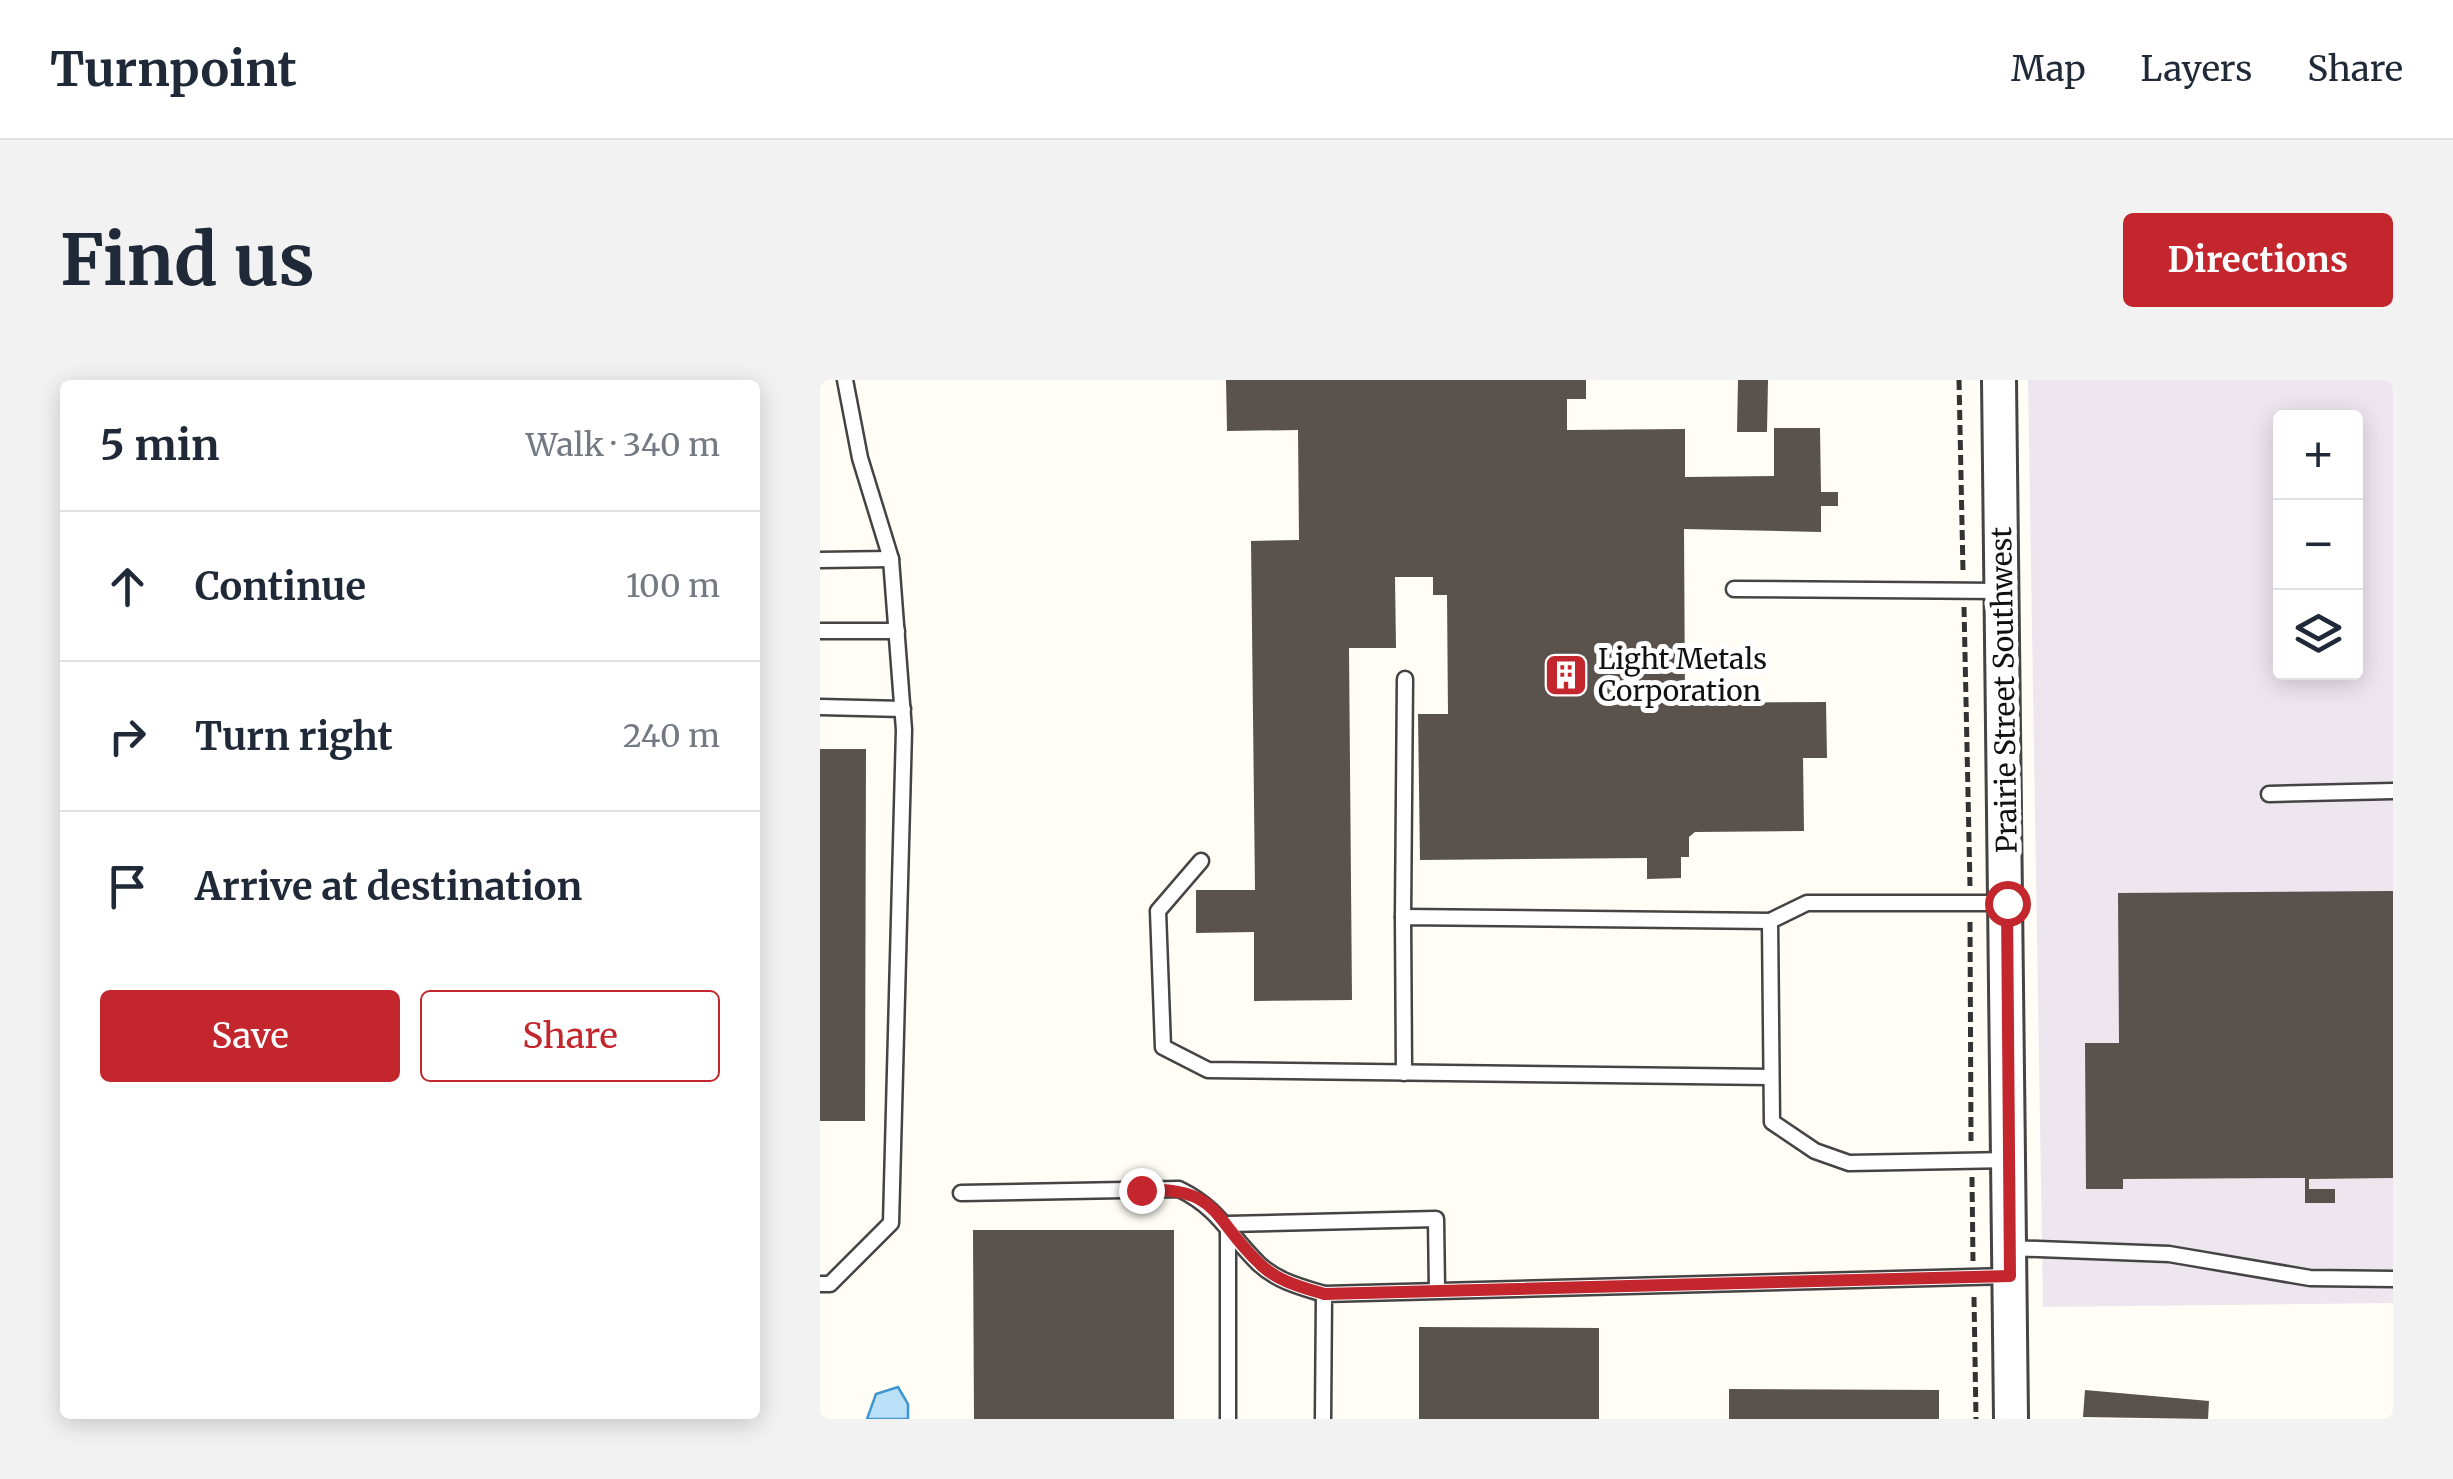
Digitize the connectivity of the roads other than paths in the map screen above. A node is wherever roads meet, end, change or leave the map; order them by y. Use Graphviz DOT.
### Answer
graph roads {
  1 [pos="845,380"];
  2 [pos="2000,380"];
  3 [pos="891,559"];
  4 [pos="820,560"];
  5 [pos="1734,589"];
  6 [pos="2002,591"];
  7 [pos="820,631"];
  8 [pos="897,631"];
  9 [pos="1404,679"];
  10 [pos="820,707"];
  11 [pos="902,709"];
  12 [pos="2393,792"];
  13 [pos="2269,794"];
  14 [pos="1201,861"];
  15 [pos="2007,903"];
  16 [pos="1403,917"];
  17 [pos="1770,921"];
  18 [pos="1404,1073"];
  19 [pos="1770,1077"];
  20 [pos="2009,1160"];
  21 [pos="961,1193"];
  22 [pos="1228,1224"];
  23 [pos="2010,1262"];
  24 [pos="2393,1279"];
  25 [pos="820,1284"];
  26 [pos="1438,1290"];
  27 [pos="1324,1294"];
  28 [pos="1228,1419"];
  29 [pos="1323,1419"];
  30 [pos="2011,1419"];
  1 -- 3 [label="lane"];
  2 -- 6 [label="street, Prairie Street Southwest"];
  3 -- 4 [label="lane"];
  3 -- 8 [label="lane"];
  5 -- 6 [label="lane"];
  6 -- 15 [label="street, Prairie Street Southwest"];
  7 -- 8 [label="lane"];
  8 -- 11 [label="lane"];
  9 -- 16 [label="lane"];
  10 -- 11 [label="lane"];
  11 -- 25 [label="lane"];
  12 -- 13 [label="lane"];
  14 -- 18 [label="lane"];
  15 -- 17 [label="lane"];
  15 -- 20 [label="street, Prairie Street Southwest"];
  16 -- 17 [label="lane"];
  16 -- 18 [label="lane"];
  17 -- 19 [label="lane"];
  18 -- 19 [label="lane"];
  19 -- 20 [label="lane"];
  20 -- 23 [label="street, Prairie Street Southwest"];
  21 -- 22 [label="lane"];
  22 -- 26 [label="lane"];
  22 -- 27 [label="lane"];
  22 -- 28 [label="lane"];
  23 -- 24 [label="lane"];
  23 -- 26 [label="lane"];
  23 -- 30 [label="street, Prairie Street Southwest"];
  26 -- 27 [label="lane"];
  27 -- 29 [label="lane"];
}
